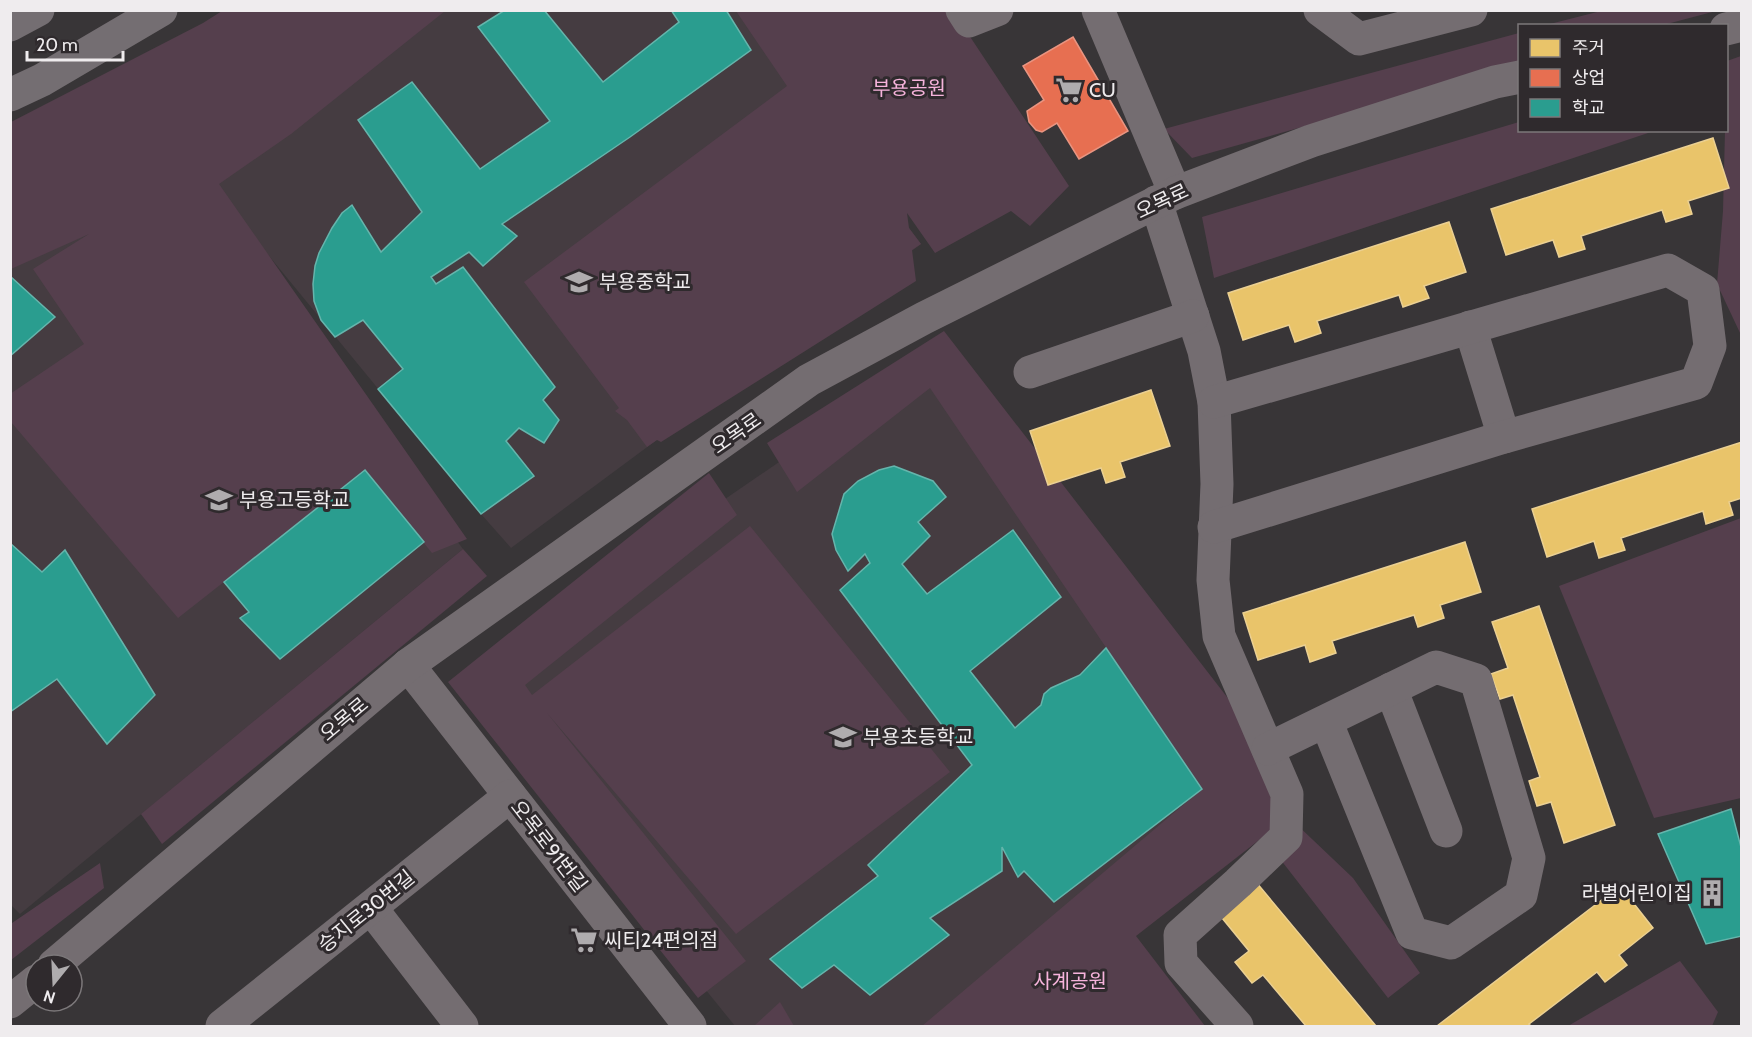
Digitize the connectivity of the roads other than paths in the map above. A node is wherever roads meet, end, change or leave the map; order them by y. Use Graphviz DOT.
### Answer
graph roads {
  1 [pos="38,10"];
  2 [pos="161,10"];
  3 [pos="962,10"];
  4 [pos="997,10"];
  5 [pos="1098,10"];
  6 [pos="1320,10"];
  7 [pos="1472,10"];
  8 [pos="10,26"];
  9 [pos="1518,77"];
  10 [pos="10,95"];
  11 [pos="1166,197"];
  12 [pos="1192,316"];
  13 [pos="1470,327"];
  14 [pos="1030,372"];
  15 [pos="1214,402"];
  16 [pos="1504,436"];
  17 [pos="1214,527"];
  18 [pos="408,665"];
  19 [pos="1391,689"];
  20 [pos="1326,721"];
  21 [pos="1268,749"];
  22 [pos="510,796"];
  23 [pos="1446,831"];
  24 [pos="370,908"];
  25 [pos="68,953"];
  26 [pos="24,991"];
  27 [pos="10,1002"];
  28 [pos="225,1026"];
  29 [pos="462,1026"];
  30 [pos="690,1026"];
  31 [pos="1237,1026"];
  1 -- 8 [label="main road"];
  2 -- 10 [label="main road"];
  3 -- 4 [label="street"];
  5 -- 11 [label="street"];
  6 -- 7 [label="street"];
  9 -- 11 [label="street, 오목로"];
  11 -- 12 [label="street"];
  11 -- 18 [label="street, 오목로"];
  12 -- 14 [label="street"];
  12 -- 15 [label="street"];
  13 -- 15 [label="street"];
  13 -- 16 [label="street"];
  13 -- 16 [label="street"];
  15 -- 17 [label="street"];
  16 -- 17 [label="street"];
  17 -- 21 [label="street"];
  18 -- 22 [label="street, 오목로91번길"];
  18 -- 25 [label="street, 오목로"];
  19 -- 20 [label="street"];
  19 -- 20 [label="street"];
  19 -- 23 [label="street"];
  20 -- 21 [label="street"];
  21 -- 31 [label="street"];
  22 -- 24 [label="street, 승지로30번길"];
  22 -- 30 [label="street, 오목로91번길"];
  24 -- 28 [label="street, 승지로30번길"];
  24 -- 29 [label="street"];
  26 -- 27 [label="street"];
}
